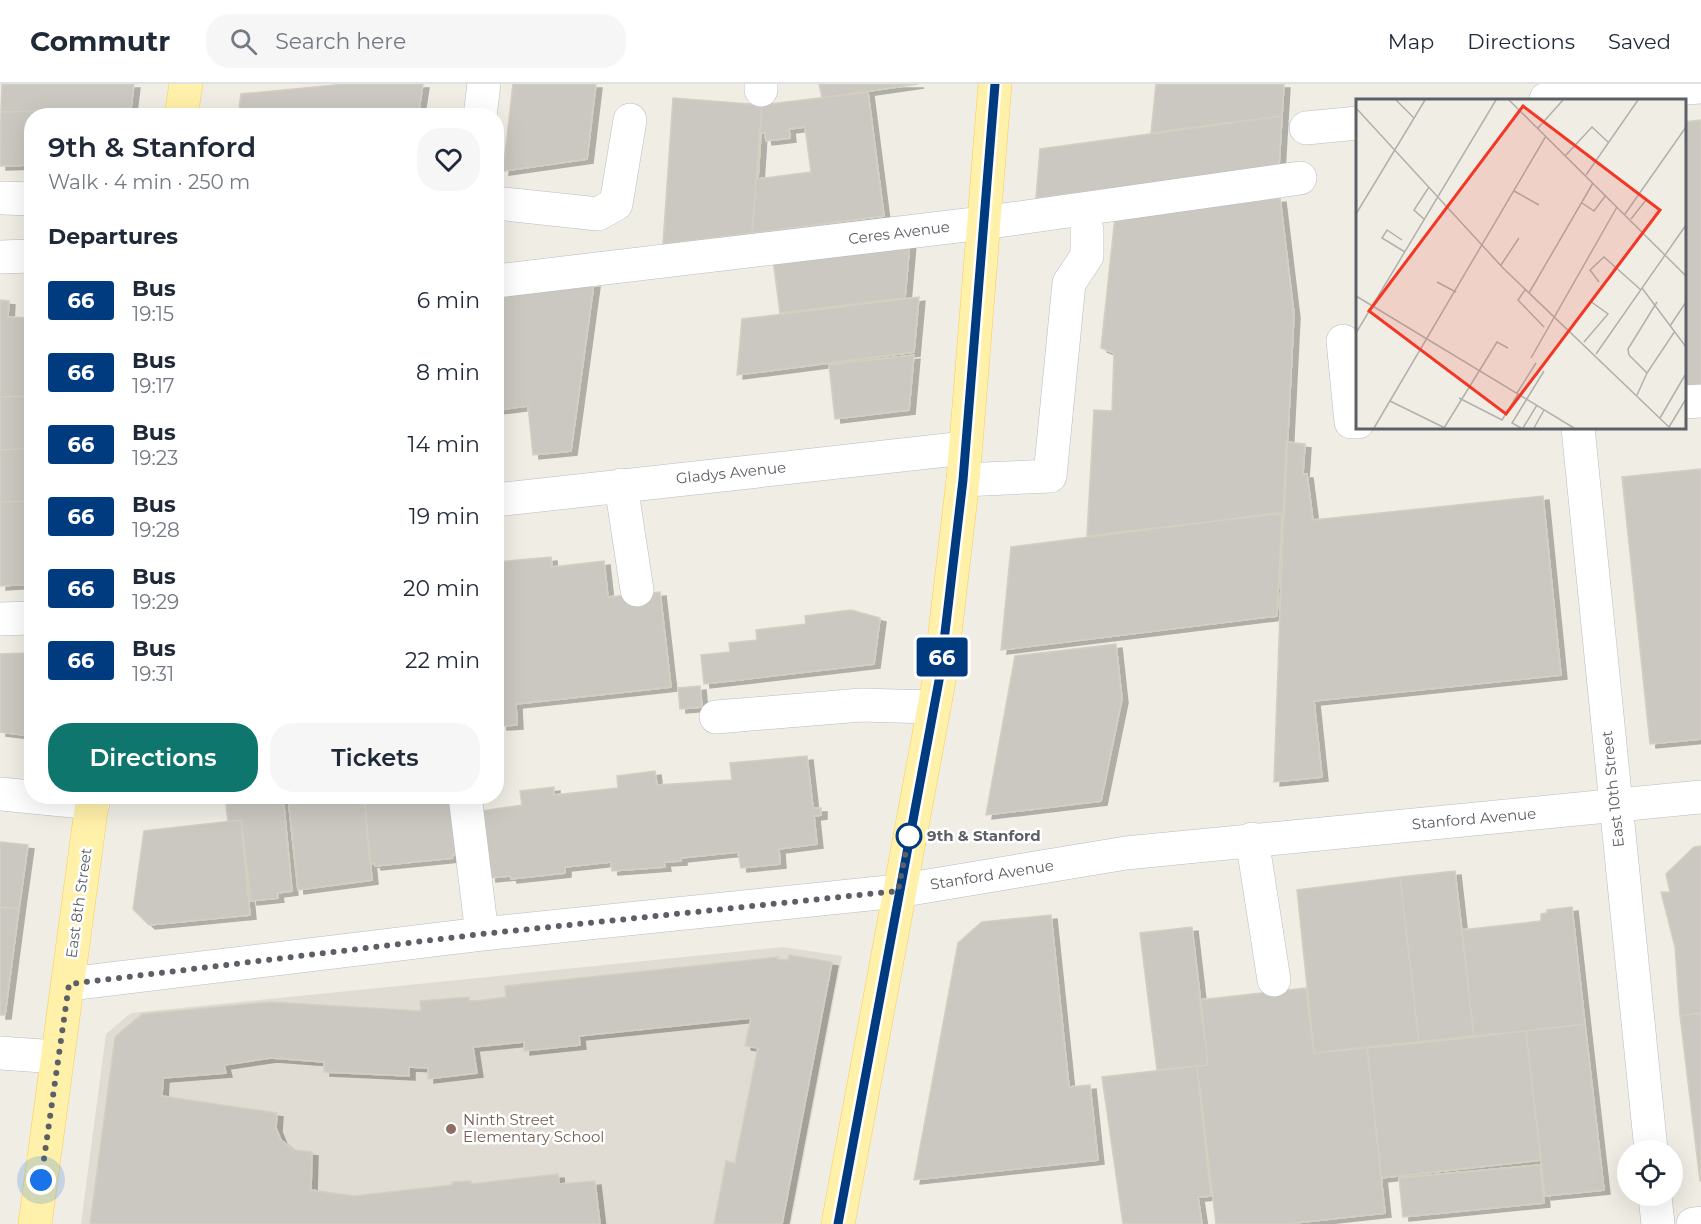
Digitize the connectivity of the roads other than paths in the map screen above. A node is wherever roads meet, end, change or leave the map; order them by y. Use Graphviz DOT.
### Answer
graph roads {
  1 [pos="186,84"];
  2 [pos="484,84"];
  3 [pos="995,84"];
  4 [pos="1701,87"];
  5 [pos="1545,94"];
  6 [pos="182,108"];
  7 [pos="481,108"];
  8 [pos="630,120"];
  9 [pos="1356,123"];
  10 [pos="1306,128"];
  11 [pos="1300,178"];
  12 [pos="504,204"];
  13 [pos="983,223"];
  14 [pos="1087,230"];
  15 [pos="24,256"];
  16 [pos="0,257"];
  17 [pos="504,280"];
  18 [pos="1343,341"];
  19 [pos="1701,400"];
  20 [pos="1686,402"];
  21 [pos="1356,422"];
  22 [pos="1578,429"];
  23 [pos="964,464"];
  24 [pos="621,485"];
  25 [pos="504,499"];
  26 [pos="636,590"];
  27 [pos="24,618"];
  28 [pos="0,619"];
  29 [pos="933,707"];
  30 [pos="716,717"];
  31 [pos="0,794"];
  32 [pos="24,796"];
  33 [pos="1701,796"];
  34 [pos="92,804"];
  35 [pos="466,804"];
  36 [pos="1614,807"];
  37 [pos="1252,839"];
  38 [pos="898,891"];
  39 [pos="482,934"];
  40 [pos="1274,980"];
  41 [pos="69,984"];
  42 [pos="0,1053"];
  43 [pos="57,1057"];
  44 [pos="1650,1140"];
  45 [pos="1656,1206"];
  46 [pos="1701,1223"];
  47 [pos="35,1224"];
  48 [pos="838,1224"];
  49 [pos="1658,1224"];
  50 [pos="1693,1224"];
  1 -- 6 [label="main road"];
  2 -- 7 [label="street"];
  3 -- 13 [label="main road"];
  4 -- 5 [label="street"];
  8 -- 12 [label="street"];
  9 -- 10 [label="street"];
  11 -- 13 [label="street, Ceres Avenue"];
  13 -- 17 [label="street, Ceres Avenue"];
  13 -- 23 [label="main road"];
  14 -- 23 [label="street, Gladys Avenue"];
  15 -- 16 [label="street"];
  18 -- 21 [label="street"];
  19 -- 20 [label="street"];
  22 -- 36 [label="street, East 10th Street"];
  23 -- 24 [label="street, Gladys Avenue"];
  23 -- 29 [label="main road"];
  24 -- 25 [label="street, Gladys Avenue"];
  24 -- 26 [label="street"];
  27 -- 28 [label="street"];
  29 -- 30 [label="street"];
  29 -- 38 [label="main road"];
  31 -- 32 [label="street"];
  33 -- 36 [label="street, Stanford Avenue"];
  34 -- 41 [label="main road, East 8th Street"];
  35 -- 39 [label="street"];
  36 -- 37 [label="street, Stanford Avenue"];
  36 -- 44 [label="street, East 10th Street"];
  37 -- 38 [label="street, Stanford Avenue"];
  37 -- 40 [label="street"];
  38 -- 39 [label="street, Stanford Avenue"];
  38 -- 48 [label="main road"];
  39 -- 41 [label="street, Stanford Avenue"];
  41 -- 43 [label="main road, East 8th Street"];
  42 -- 43 [label="street"];
  43 -- 47 [label="main road, East 8th Street"];
  45 -- 49 [label="street"];
  46 -- 50 [label="street"];
}
